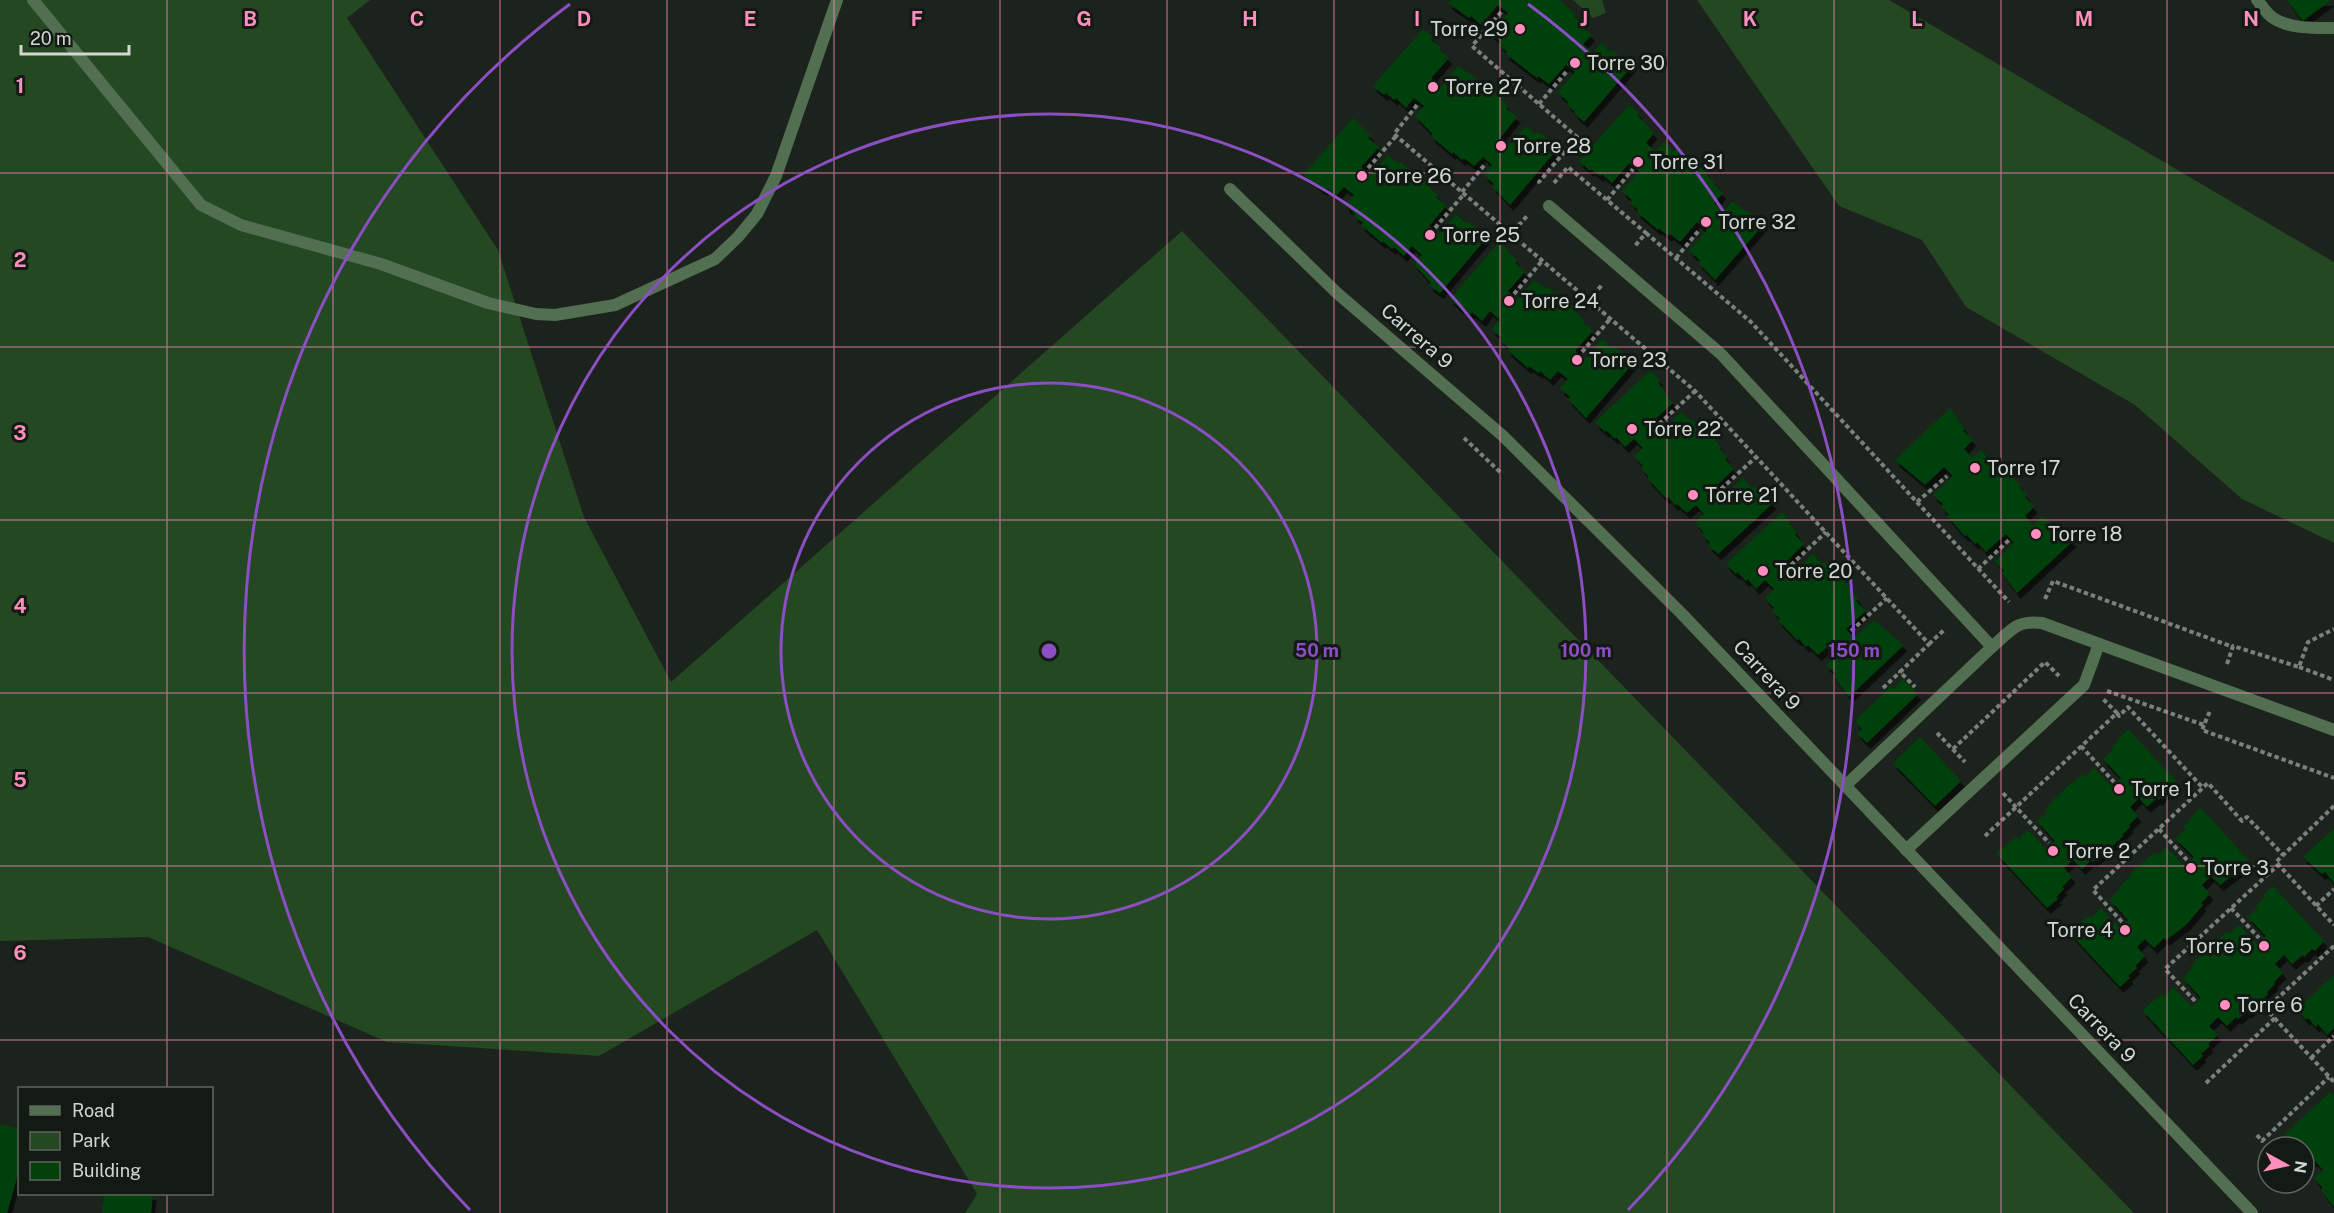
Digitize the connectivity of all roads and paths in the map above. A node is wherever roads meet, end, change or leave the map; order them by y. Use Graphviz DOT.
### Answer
graph roads {
  1 [pos="33,0"];
  2 [pos="837,0"];
  3 [pos="2257,0"];
  4 [pos="1501,12"];
  5 [pos="2334,28"];
  6 [pos="1567,71"];
  7 [pos="1539,104"];
  8 [pos="1418,105"];
  9 [pos="1396,136"];
  10 [pos="1486,163"];
  11 [pos="1368,168"];
  12 [pos="1633,169"];
  13 [pos="1230,189"];
  14 [pos="1463,193"];
  15 [pos="1607,200"];
  16 [pos="1549,206"];
  17 [pos="1527,211"];
  18 [pos="1435,228"];
  19 [pos="1700,229"];
  20 [pos="1646,233"];
  21 [pos="1511,234"];
  22 [pos="1676,258"];
  23 [pos="1542,261"];
  24 [pos="1618,266"];
  25 [pos="1514,294"];
  26 [pos="1588,300"];
  27 [pos="1610,319"];
  28 [pos="1582,352"];
  29 [pos="1695,391"];
  30 [pos="1659,423"];
  31 [pos="1459,434"];
  32 [pos="1756,457"];
  33 [pos="1502,473"];
  34 [pos="1947,476"];
  35 [pos="1721,489"];
  36 [pos="1917,502"];
  37 [pos="1826,532"];
  38 [pos="2010,539"];
  39 [pos="1791,565"];
  40 [pos="1978,569"];
  41 [pos="1887,598"];
  42 [pos="2043,604"];
  43 [pos="2013,607"];
  44 [pos="1949,626"];
  45 [pos="1851,631"];
  46 [pos="1929,644"];
  47 [pos="2099,644"];
  48 [pos="1992,647"];
  49 [pos="2233,647"];
  50 [pos="2299,668"];
  51 [pos="1900,672"];
  52 [pos="2334,680"];
  53 [pos="1883,688"];
  54 [pos="2098,694"];
  55 [pos="1927,710"];
  56 [pos="2117,713"];
  57 [pos="2204,725"];
  58 [pos="2334,730"];
  59 [pos="2081,746"];
  60 [pos="1983,778"];
  61 [pos="2334,778"];
  62 [pos="2114,782"];
  63 [pos="1845,786"];
  64 [pos="2203,788"];
  65 [pos="2334,806"];
  66 [pos="2015,807"];
  67 [pos="2158,829"];
  68 [pos="1985,836"];
  69 [pos="2049,843"];
  70 [pos="1906,850"];
  71 [pos="2283,855"];
  72 [pos="2187,860"];
  73 [pos="2278,865"];
  74 [pos="2334,889"];
  75 [pos="2316,906"];
  76 [pos="2231,908"];
  77 [pos="2122,922"];
  78 [pos="2334,925"];
  79 [pos="2259,938"];
  80 [pos="2334,946"];
  81 [pos="2195,1001"];
  82 [pos="2275,1018"];
  83 [pos="2334,1036"];
  84 [pos="2311,1058"];
  85 [pos="2329,1077"];
  86 [pos="2334,1082"];
  87 [pos="2205,1083"];
  88 [pos="2268,1135"];
  89 [pos="2252,1213"];
  1 -- 2 [label="street"];
  3 -- 5 [label="street"];
  4 -- 7 [label="path"];
  6 -- 7 [label="path"];
  7 -- 15 [label="path"];
  8 -- 9 [label="path"];
  9 -- 11 [label="path"];
  9 -- 14 [label="path"];
  10 -- 14 [label="path"];
  12 -- 15 [label="path"];
  13 -- 63 [label="street, Carrera 9"];
  14 -- 18 [label="path"];
  14 -- 21 [label="path"];
  15 -- 20 [label="path"];
  16 -- 24 [label="street"];
  17 -- 21 [label="path"];
  19 -- 22 [label="path"];
  20 -- 22 [label="path"];
  20 -- 24 [label="path"];
  21 -- 23 [label="path"];
  22 -- 36 [label="path"];
  23 -- 25 [label="path"];
  23 -- 26 [label="path"];
  24 -- 26 [label="path"];
  24 -- 48 [label="street"];
  26 -- 27 [label="path"];
  27 -- 28 [label="path"];
  27 -- 29 [label="path"];
  29 -- 30 [label="path"];
  29 -- 32 [label="path"];
  31 -- 33 [label="path"];
  32 -- 35 [label="path"];
  32 -- 37 [label="path"];
  34 -- 36 [label="path"];
  36 -- 40 [label="path"];
  37 -- 39 [label="path"];
  37 -- 41 [label="path"];
  38 -- 40 [label="path"];
  40 -- 43 [label="path"];
  41 -- 45 [label="path"];
  41 -- 46 [label="path"];
  42 -- 49 [label="path"];
  44 -- 46 [label="path"];
  46 -- 51 [label="path"];
  47 -- 48 [label="street"];
  47 -- 58 [label="street"];
  47 -- 60 [label="street"];
  48 -- 55 [label="street"];
  50 -- 52 [label="path"];
  51 -- 53 [label="path"];
  51 -- 55 [label="path"];
  54 -- 56 [label="path"];
  55 -- 60 [label="path"];
  55 -- 63 [label="street"];
  56 -- 59 [label="path"];
  56 -- 64 [label="path"];
  57 -- 61 [label="path"];
  59 -- 62 [label="path"];
  59 -- 66 [label="path"];
  60 -- 66 [label="path"];
  60 -- 70 [label="street"];
  63 -- 70 [label="street, Carrera 9"];
  64 -- 67 [label="path"];
  64 -- 71 [label="path"];
  65 -- 71 [label="path"];
  66 -- 68 [label="path"];
  66 -- 69 [label="path"];
  67 -- 72 [label="path"];
  67 -- 77 [label="path"];
  70 -- 89 [label="street, Carrera 9"];
  71 -- 73 [label="path"];
  73 -- 75 [label="path"];
  73 -- 76 [label="path"];
  74 -- 75 [label="path"];
  75 -- 78 [label="path"];
  76 -- 79 [label="path"];
  76 -- 81 [label="path"];
  80 -- 82 [label="path"];
  82 -- 84 [label="path"];
  82 -- 87 [label="path"];
  83 -- 84 [label="path"];
  84 -- 85 [label="path"];
  85 -- 86 [label="path"];
  85 -- 88 [label="path"];
}
